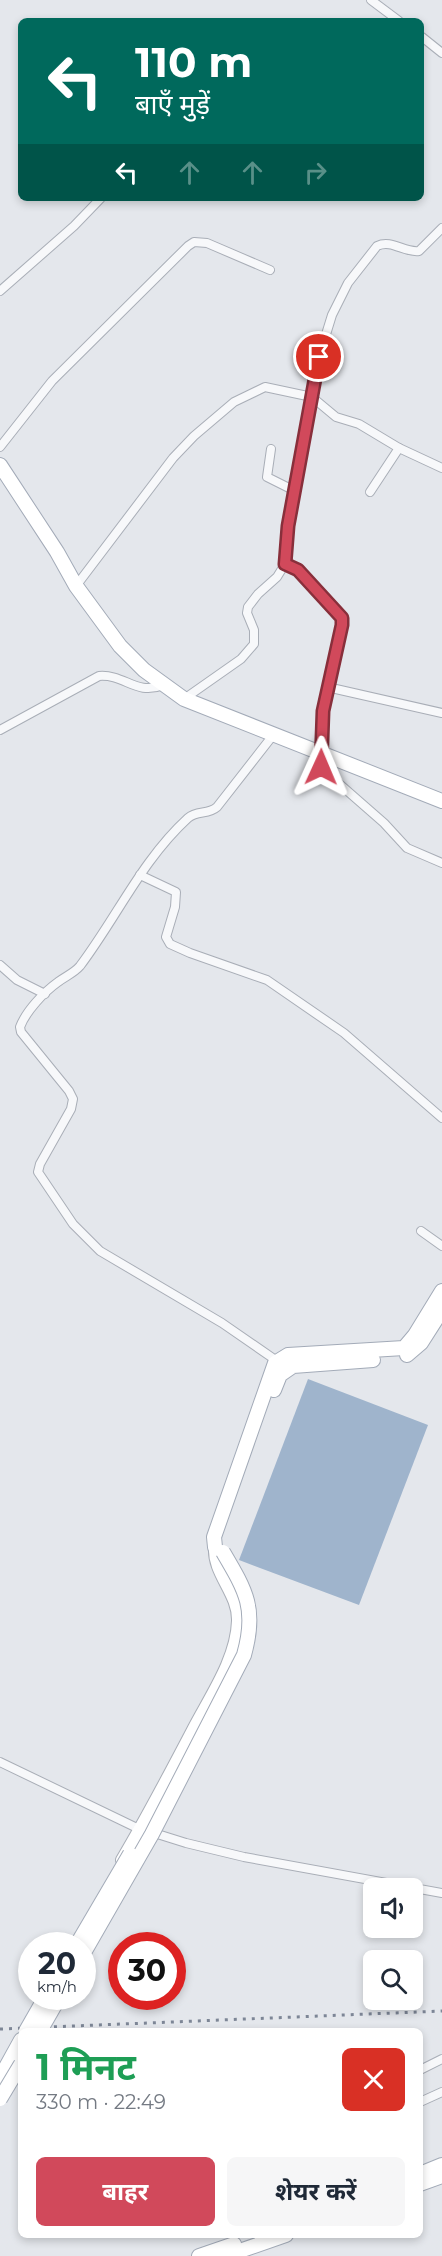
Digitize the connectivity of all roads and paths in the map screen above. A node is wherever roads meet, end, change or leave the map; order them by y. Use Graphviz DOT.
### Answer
graph roads {
  1 [pos="371,0"];
  2 [pos="396,18"];
  3 [pos="424,40"];
  4 [pos="442,53"];
  5 [pos="98,201"];
  6 [pos="442,228"];
  7 [pos="270,270"];
  8 [pos="0,291"];
  9 [pos="312,397"];
  10 [pos="0,447"];
  11 [pos="399,448"];
  12 [pos="271,449"];
  13 [pos="0,465"];
  14 [pos="442,468"];
  15 [pos="295,491"];
  16 [pos="370,492"];
  17 [pos="285,564"];
  18 [pos="76,586"];
  19 [pos="163,685"];
  20 [pos="327,687"];
  21 [pos="184,699"];
  22 [pos="442,713"];
  23 [pos="0,730"];
  24 [pos="274,734"];
  25 [pos="320,752"];
  26 [pos="442,801"];
  27 [pos="442,863"];
  28 [pos="140,875"];
  29 [pos="0,965"];
  30 [pos="45,994"];
  31 [pos="442,1118"];
  32 [pos="421,1230"];
  33 [pos="442,1246"];
  34 [pos="442,1291"];
  35 [pos="442,1310"];
  36 [pos="278,1361"];
  37 [pos="220,1550"];
  38 [pos="0,1762"];
  39 [pos="141,1829"];
  40 [pos="158,1834"];
  41 [pos="442,1893"];
  42 [pos="79,1932"];
  43 [pos="84,1932"];
  44 [pos="96,1932"];
  45 [pos="96,1941"];
  46 [pos="33,2010"];
  47 [pos="38,2010"];
  48 [pos="52,2010"];
  49 [pos="56,2010"];
  50 [pos="23,2028"];
  51 [pos="28,2028"];
  52 [pos="42,2028"];
  53 [pos="47,2028"];
  54 [pos="18,2036"];
  55 [pos="18,2045"];
  56 [pos="442,2059"];
  57 [pos="0,2068"];
  58 [pos="423,2068"];
  59 [pos="18,2070"];
  60 [pos="18,2075"];
  61 [pos="0,2078"];
  62 [pos="5,2087"];
  63 [pos="442,2092"];
  64 [pos="423,2101"];
  65 [pos="1,2103"];
  66 [pos="442,2165"];
  67 [pos="423,2173"];
  68 [pos="442,2176"];
  69 [pos="423,2183"];
  70 [pos="250,2238"];
  71 [pos="277,2238"];
  72 [pos="199,2256"];
  73 [pos="225,2256"];
  1 -- 2 [label="street"];
  3 -- 4 [label="street"];
  5 -- 8 [label="street"];
  6 -- 9 [label="street"];
  7 -- 10 [label="street"];
  9 -- 11 [label="street"];
  9 -- 15 [label="street"];
  9 -- 18 [label="street"];
  11 -- 14 [label="street"];
  11 -- 16 [label="street"];
  12 -- 15 [label="street"];
  13 -- 18 [label="main road"];
  15 -- 17 [label="street"];
  17 -- 20 [label="street"];
  17 -- 21 [label="street"];
  18 -- 19 [label="main road"];
  19 -- 21 [label="main road"];
  19 -- 23 [label="street"];
  20 -- 22 [label="street"];
  20 -- 25 [label="street"];
  21 -- 24 [label="main road"];
  24 -- 25 [label="main road"];
  24 -- 28 [label="street"];
  25 -- 26 [label="main road"];
  25 -- 27 [label="street"];
  28 -- 30 [label="street"];
  28 -- 31 [label="street"];
  29 -- 30 [label="street"];
  30 -- 36 [label="street"];
  32 -- 33 [label="street"];
  34 -- 36 [label="main road"];
  35 -- 37 [label="main road"];
  36 -- 37 [label="main road"];
  37 -- 39 [label="street"];
  37 -- 40 [label="street"];
  37 -- 43 [label="main road, bridge"];
  37 -- 44 [label="main road, bridge"];
  38 -- 39 [label="street"];
  39 -- 40 [label="street"];
  39 -- 42 [label="street"];
  40 -- 41 [label="street"];
  40 -- 45 [label="street"];
  46 -- 50 [label="street"];
  47 -- 51 [label="main road, bridge"];
  48 -- 52 [label="main road, bridge"];
  49 -- 53 [label="street"];
  54 -- 57 [label="street"];
  55 -- 61 [label="main road"];
  56 -- 58 [label="street"];
  59 -- 65 [label="main road, bridge"];
  60 -- 62 [label="street"];
  62 -- 65 [label="street"];
  63 -- 64 [label="street"];
  66 -- 67 [label="main road"];
  68 -- 69 [label="main road"];
  70 -- 72 [label="main road"];
  71 -- 73 [label="main road"];
}
